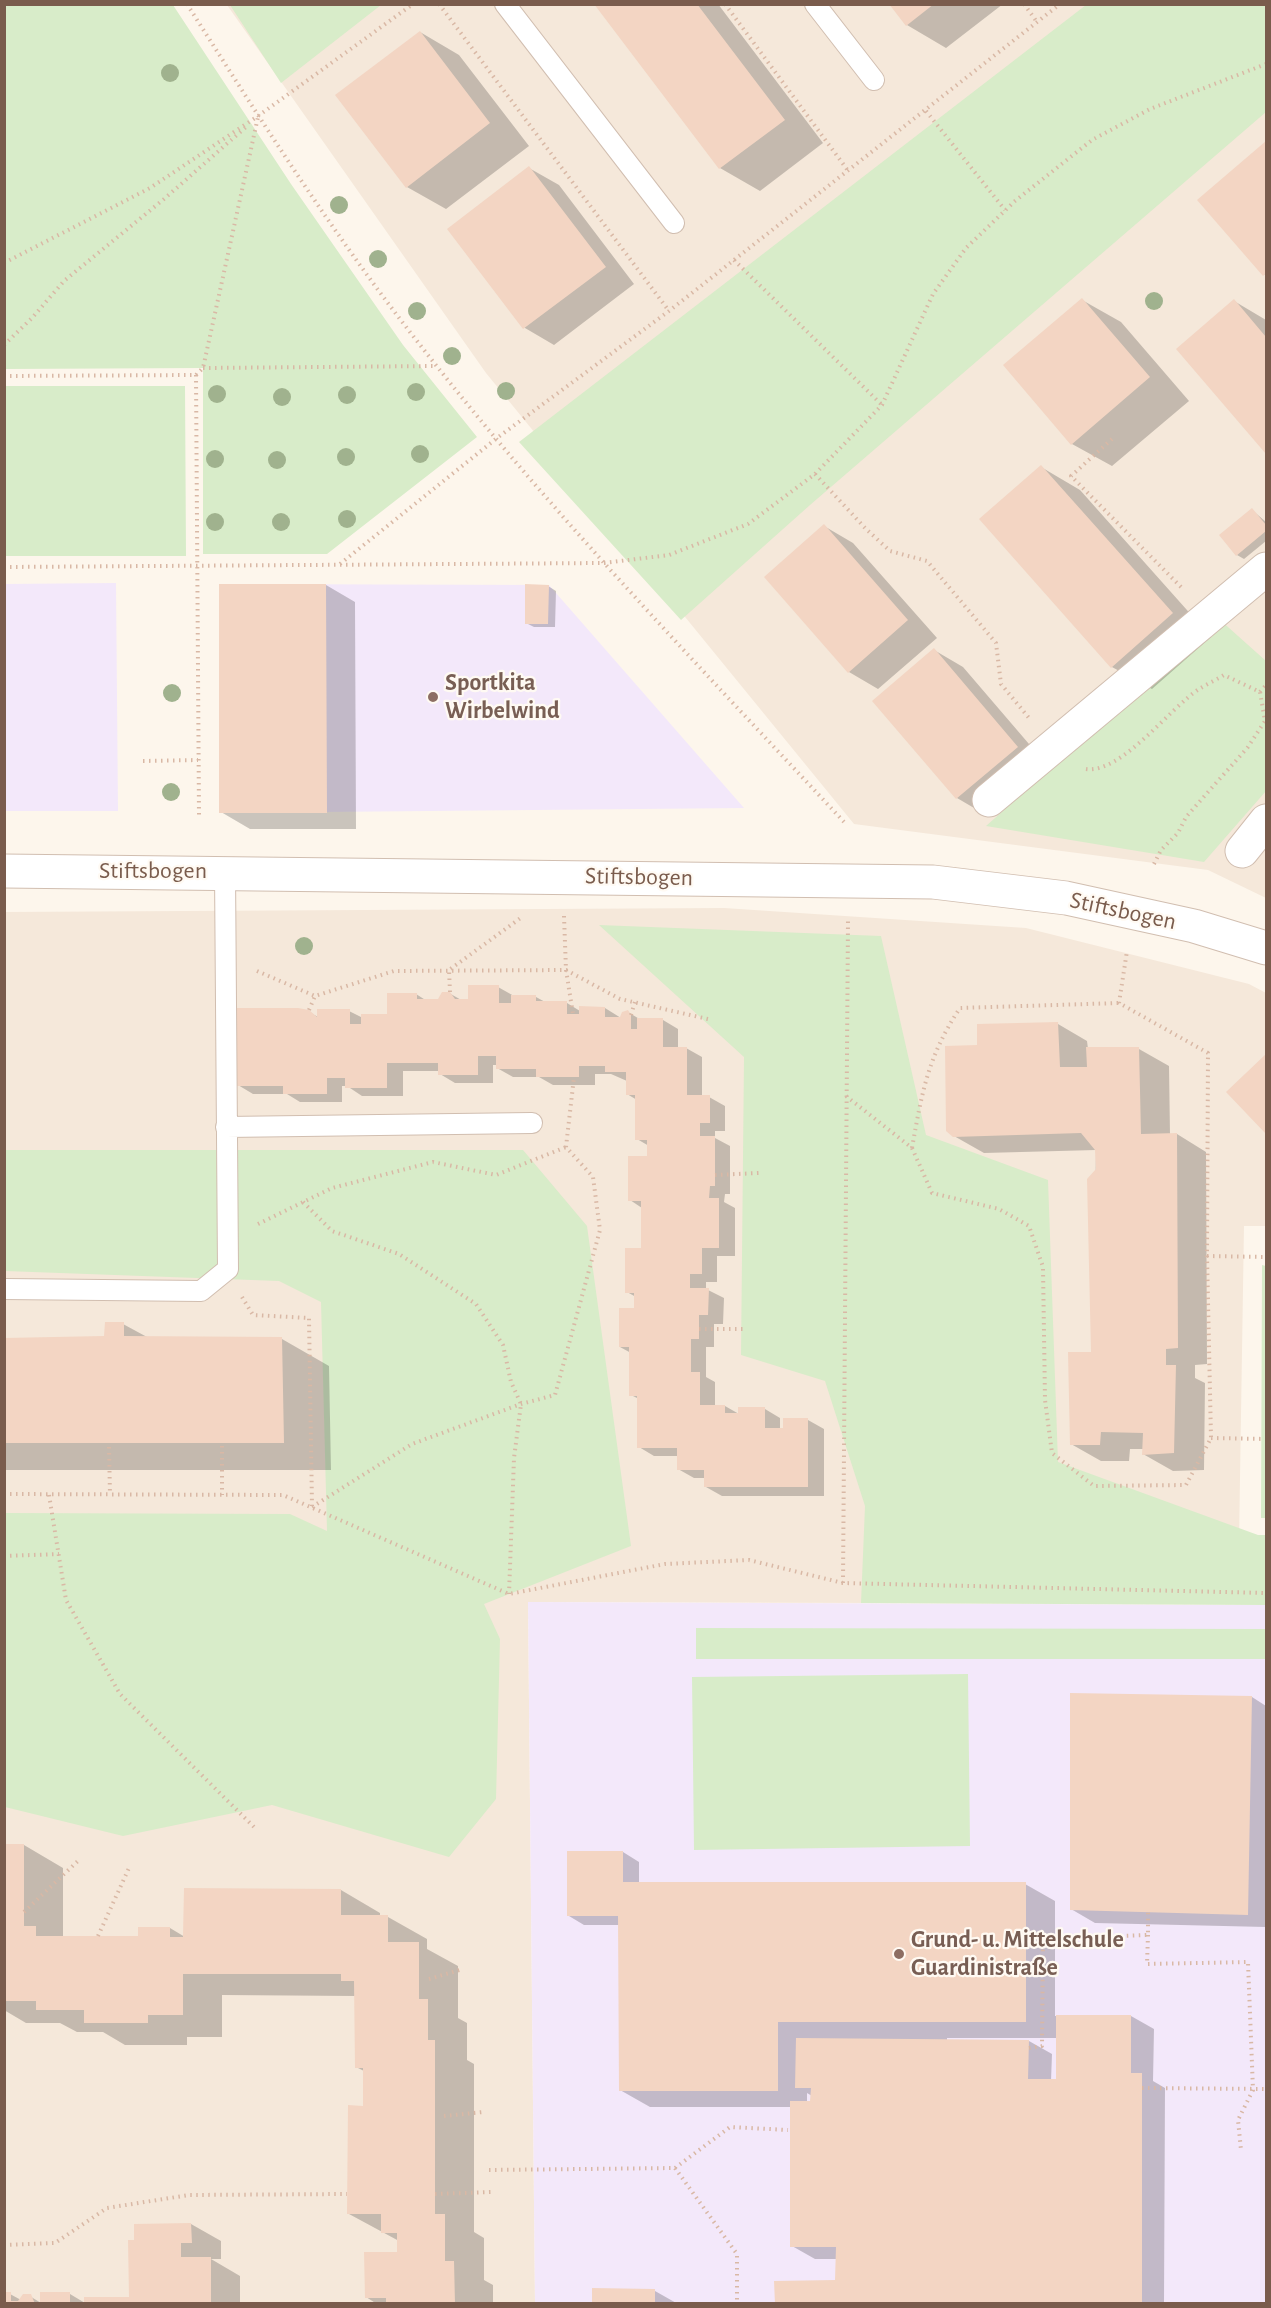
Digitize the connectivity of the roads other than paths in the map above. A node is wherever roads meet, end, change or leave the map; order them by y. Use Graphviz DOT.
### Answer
graph roads {
  1 [pos="505,4"];
  2 [pos="815,4"];
  3 [pos="874,80"];
  4 [pos="674,223"];
  5 [pos="1263,580"];
  6 [pos="989,800"];
  7 [pos="1266,821"];
  8 [pos="1242,851"];
  9 [pos="4,871"];
  10 [pos="225,871"];
  11 [pos="1266,948"];
  12 [pos="532,1123"];
  13 [pos="226,1127"];
  14 [pos="4,1289"];
  1 -- 4 [label="lane"];
  2 -- 3 [label="lane"];
  5 -- 6 [label="street"];
  7 -- 8 [label="street"];
  9 -- 10 [label="street, Stiftsbogen"];
  10 -- 11 [label="street, Stiftsbogen"];
  10 -- 13 [label="lane"];
  12 -- 13 [label="lane"];
  13 -- 14 [label="lane"];
}
